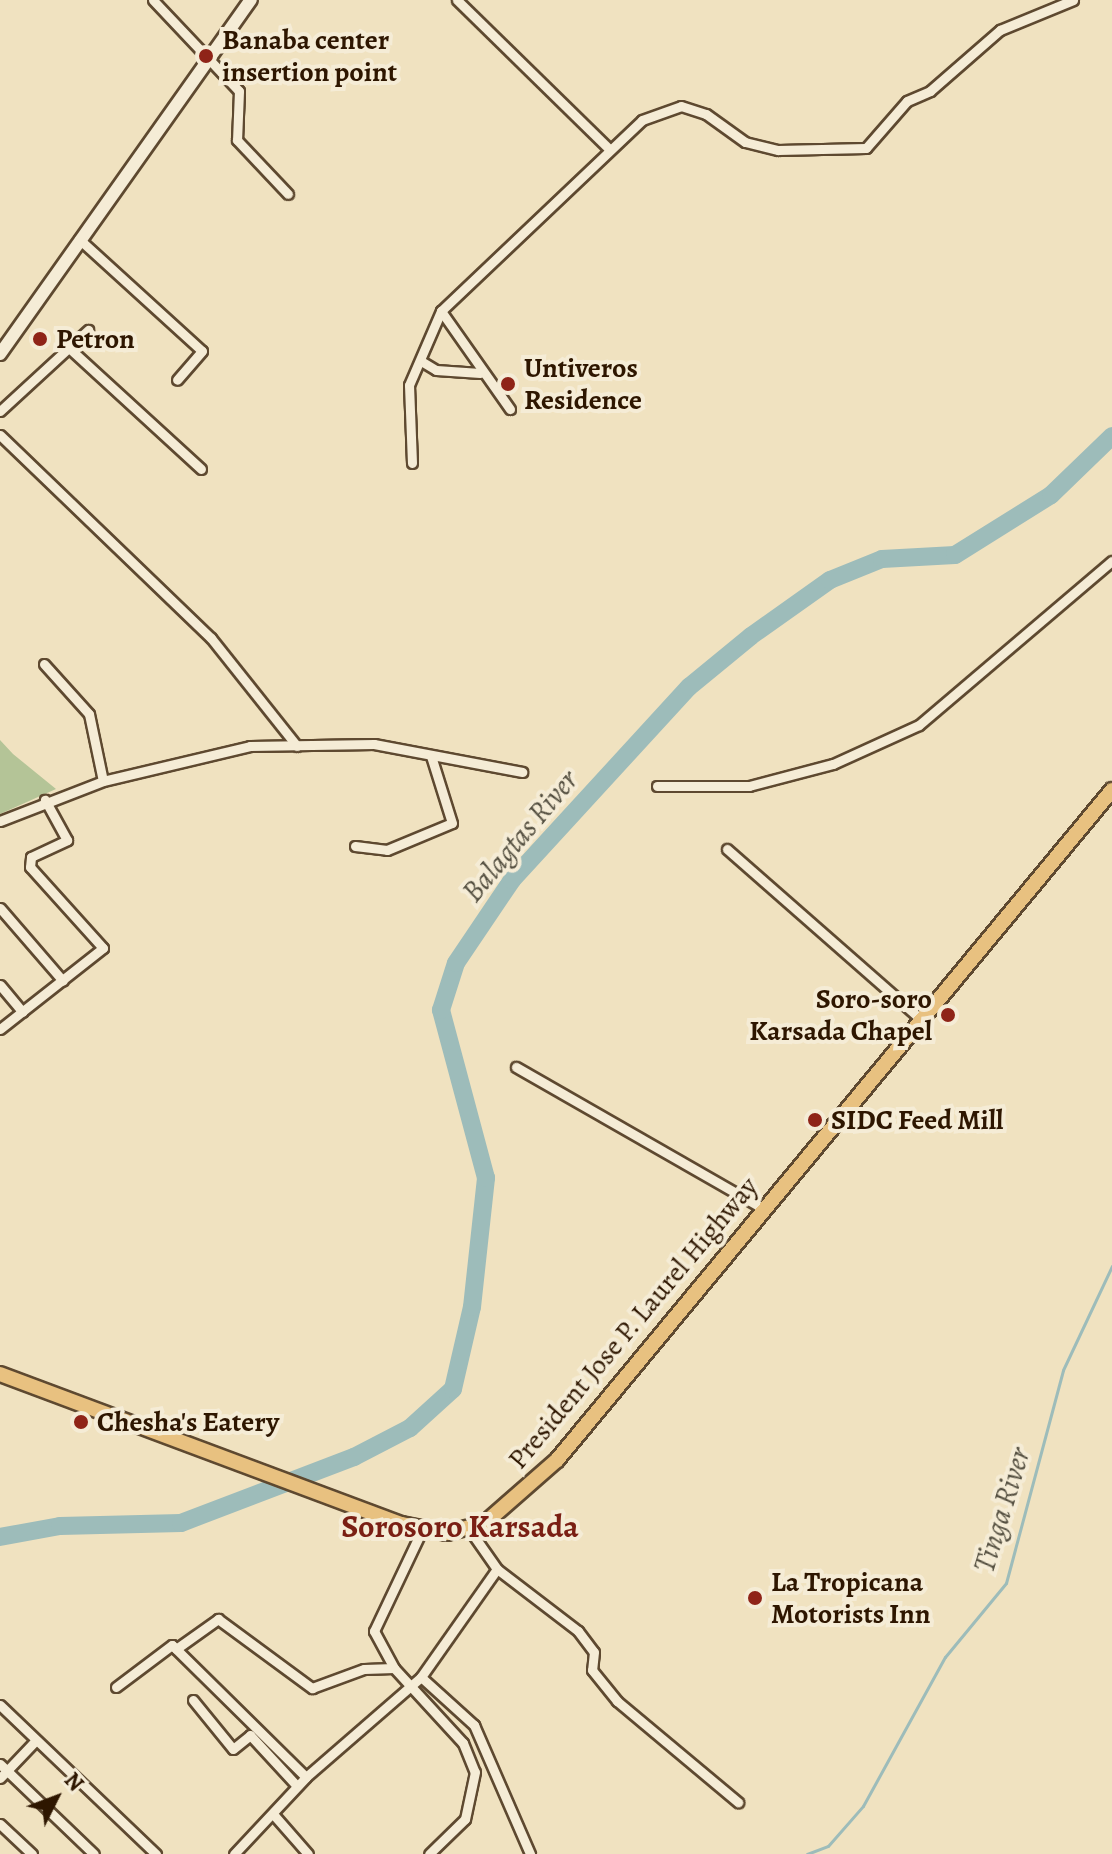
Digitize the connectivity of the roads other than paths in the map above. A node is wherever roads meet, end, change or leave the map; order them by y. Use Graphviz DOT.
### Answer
graph roads {
  1 [pos="153,0"];
  2 [pos="251,0"];
  3 [pos="457,0"];
  4 [pos="1073,0"];
  5 [pos="213,58"];
  6 [pos="608,148"];
  7 [pos="288,194"];
  8 [pos="79,239"];
  9 [pos="441,311"];
  10 [pos="88,330"];
  11 [pos="69,348"];
  12 [pos="0,354"];
  13 [pos="421,361"];
  14 [pos="480,373"];
  15 [pos="177,380"];
  16 [pos="510,409"];
  17 [pos="0,411"];
  18 [pos="0,435"];
  19 [pos="412,463"];
  20 [pos="201,469"];
  21 [pos="1112,561"];
  22 [pos="44,664"];
  23 [pos="297,746"];
  24 [pos="431,756"];
  25 [pos="522,772"];
  26 [pos="103,781"];
  27 [pos="657,786"];
  28 [pos="1112,790"];
  29 [pos="45,800"];
  30 [pos="0,821"];
  31 [pos="355,846"];
  32 [pos="727,849"];
  33 [pos="0,908"];
  34 [pos="63,981"];
  35 [pos="0,985"];
  36 [pos="23,1012"];
  37 [pos="923,1021"];
  38 [pos="0,1029"];
  39 [pos="516,1067"];
  40 [pos="764,1209"];
  41 [pos="0,1374"];
  42 [pos="469,1529"];
  43 [pos="422,1530"];
  44 [pos="497,1569"];
  45 [pos="176,1649"];
  46 [pos="394,1668"];
  47 [pos="421,1677"];
  48 [pos="116,1687"];
  49 [pos="411,1687"];
  50 [pos="193,1700"];
  51 [pos="0,1705"];
  52 [pos="36,1740"];
  53 [pos="2,1771"];
  54 [pos="306,1777"];
  55 [pos="297,1786"];
  56 [pos="738,1802"];
  57 [pos="273,1814"];
  58 [pos="0,1824"];
  59 [pos="32,1854"];
  60 [pos="94,1854"];
  61 [pos="156,1854"];
  62 [pos="234,1854"];
  63 [pos="308,1854"];
  64 [pos="429,1854"];
  65 [pos="530,1854"];
  1 -- 5 [label="street"];
  2 -- 5 [label="main road"];
  3 -- 6 [label="street"];
  4 -- 6 [label="street"];
  5 -- 7 [label="street"];
  5 -- 8 [label="main road"];
  6 -- 9 [label="street"];
  8 -- 12 [label="main road"];
  8 -- 15 [label="street"];
  9 -- 13 [label="street"];
  9 -- 14 [label="street"];
  10 -- 11 [label="street"];
  11 -- 17 [label="street"];
  11 -- 20 [label="street"];
  13 -- 14 [label="street"];
  13 -- 19 [label="street"];
  14 -- 16 [label="street"];
  18 -- 23 [label="street"];
  21 -- 27 [label="street"];
  22 -- 26 [label="street"];
  23 -- 24 [label="street"];
  23 -- 26 [label="street"];
  24 -- 25 [label="street"];
  24 -- 31 [label="street"];
  26 -- 29 [label="street"];
  28 -- 37 [label="highway, President Jose P. Laurel Highway"];
  29 -- 30 [label="street"];
  29 -- 34 [label="street"];
  32 -- 37 [label="street"];
  33 -- 34 [label="street"];
  34 -- 36 [label="street"];
  35 -- 36 [label="street"];
  36 -- 38 [label="street"];
  37 -- 40 [label="highway, President Jose P. Laurel Highway"];
  39 -- 40 [label="street"];
  40 -- 42 [label="highway, President Jose P. Laurel Highway"];
  41 -- 43 [label="highway"];
  42 -- 43 [label="highway"];
  42 -- 44 [label="street"];
  43 -- 46 [label="street"];
  44 -- 47 [label="street"];
  44 -- 56 [label="street"];
  45 -- 46 [label="street"];
  45 -- 48 [label="street"];
  45 -- 54 [label="street"];
  46 -- 49 [label="street"];
  47 -- 49 [label="street"];
  47 -- 65 [label="street"];
  49 -- 54 [label="street"];
  49 -- 64 [label="street"];
  50 -- 55 [label="street"];
  51 -- 52 [label="street"];
  52 -- 53 [label="street"];
  52 -- 61 [label="street"];
  53 -- 60 [label="street"];
  54 -- 55 [label="street"];
  55 -- 57 [label="street"];
  57 -- 62 [label="street"];
  57 -- 63 [label="street"];
  58 -- 59 [label="street"];
}
